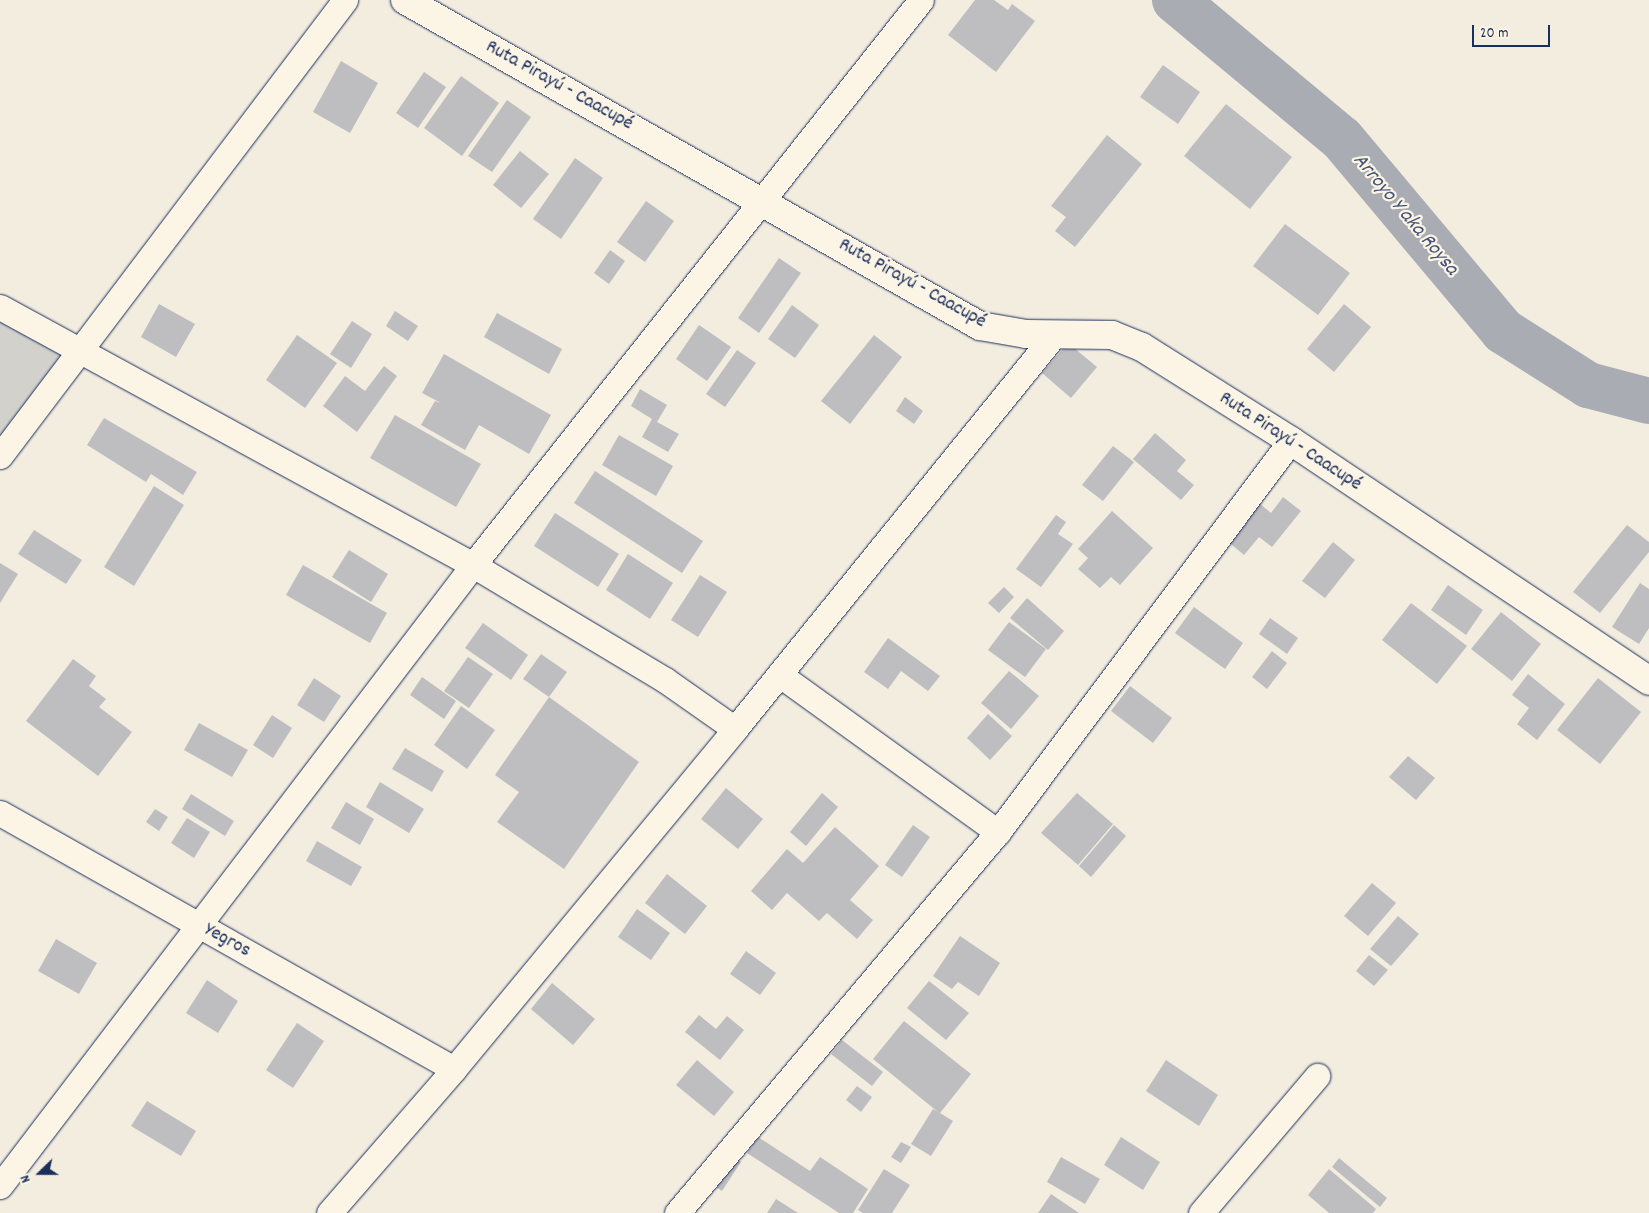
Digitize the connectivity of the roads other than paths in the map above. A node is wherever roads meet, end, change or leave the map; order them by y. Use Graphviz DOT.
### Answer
graph roads {
  1 [pos="345,0"];
  2 [pos="405,0"];
  3 [pos="921,0"];
  4 [pos="761,199"];
  5 [pos="0,307"];
  6 [pos="1055,334"];
  7 [pos="79,353"];
  8 [pos="1290,441"];
  9 [pos="0,456"];
  10 [pos="473,565"];
  11 [pos="780,675"];
  12 [pos="1649,681"];
  13 [pos="735,729"];
  14 [pos="0,813"];
  15 [pos="998,832"];
  16 [pos="199,925"];
  17 [pos="454,1069"];
  18 [pos="1317,1076"];
  19 [pos="0,1186"];
  20 [pos="690,1208"];
  21 [pos="329,1213"];
  22 [pos="1201,1213"];
  1 -- 7 [label="street"];
  2 -- 4 [label="main road, Ruta Pirayú - Caacupé"];
  3 -- 4 [label="street"];
  4 -- 6 [label="main road, Ruta Pirayú - Caacupé"];
  4 -- 10 [label="street"];
  5 -- 7 [label="street"];
  6 -- 8 [label="main road, Ruta Pirayú - Caacupé"];
  6 -- 11 [label="street"];
  7 -- 9 [label="street"];
  7 -- 10 [label="street"];
  8 -- 12 [label="main road, Ruta Pirayú - Caacupé"];
  8 -- 15 [label="street"];
  10 -- 13 [label="street"];
  10 -- 16 [label="street"];
  11 -- 13 [label="street"];
  11 -- 15 [label="street"];
  13 -- 17 [label="street"];
  14 -- 16 [label="street, Yegros"];
  15 -- 20 [label="street"];
  16 -- 17 [label="street, Yegros"];
  16 -- 19 [label="street"];
  17 -- 21 [label="street"];
  18 -- 22 [label="street"];
}
